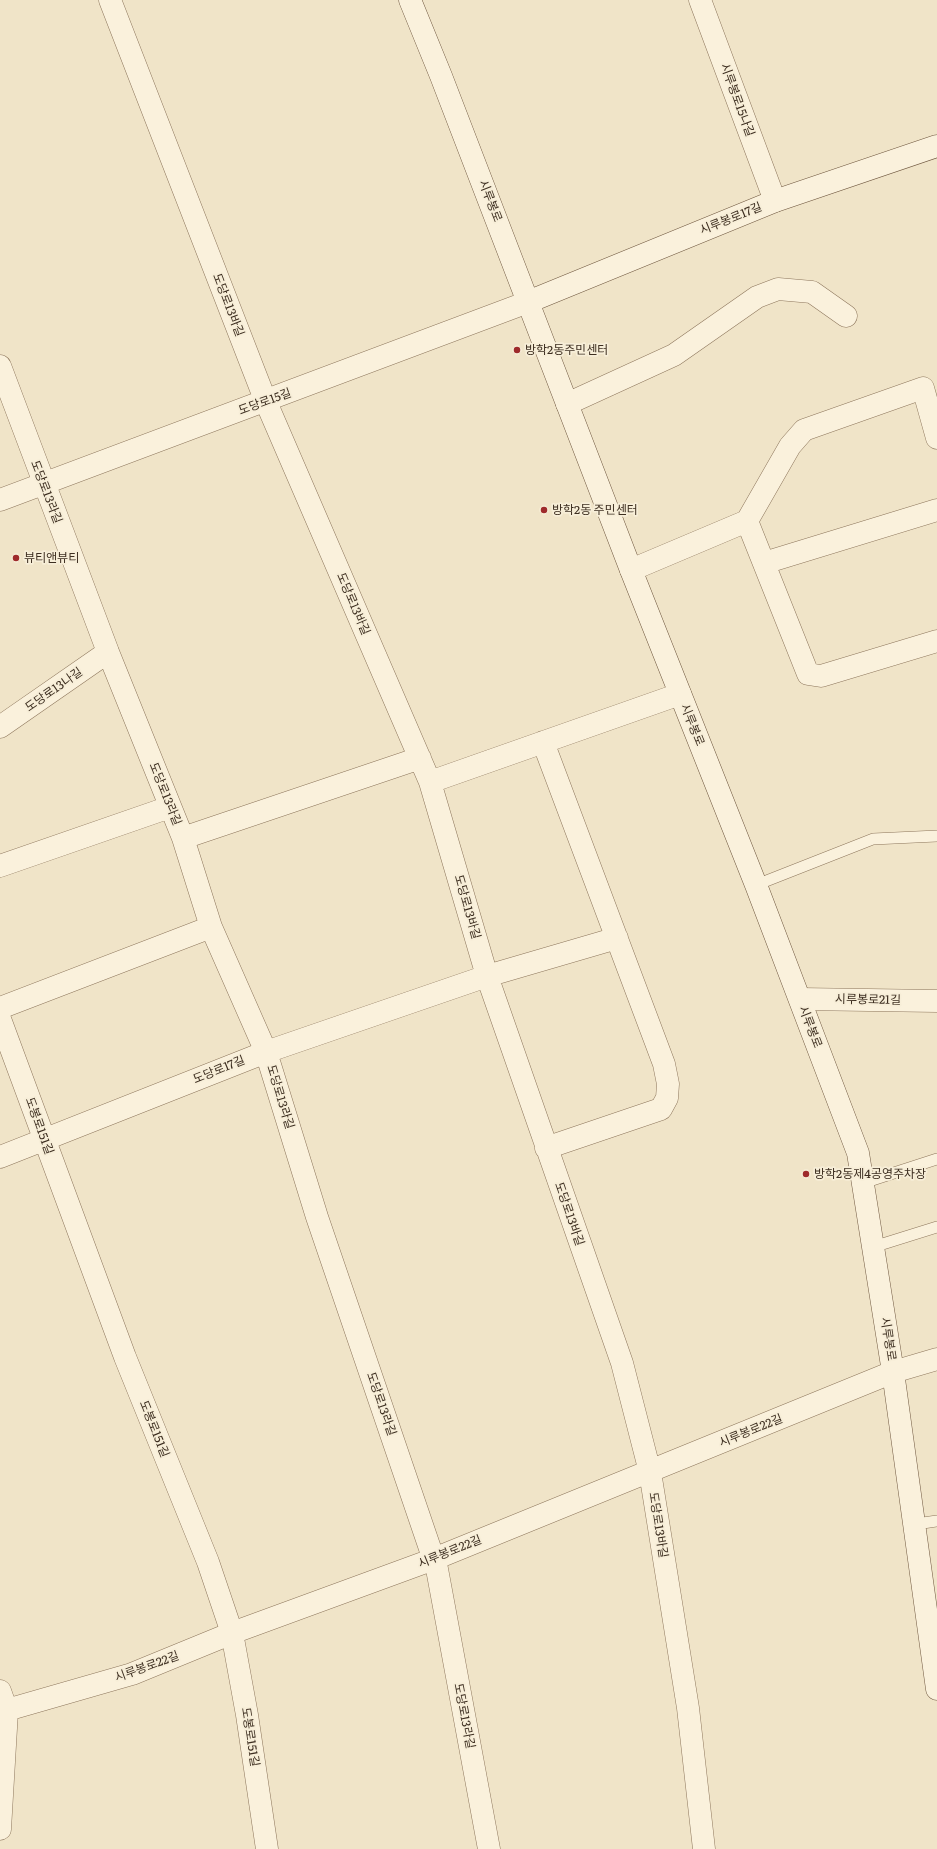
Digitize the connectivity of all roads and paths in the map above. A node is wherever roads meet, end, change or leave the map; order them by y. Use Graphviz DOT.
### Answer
graph roads {
  1 [pos="110,0"];
  2 [pos="410,0"];
  3 [pos="700,0"];
  4 [pos="937,146"];
  5 [pos="775,201"];
  6 [pos="528,302"];
  7 [pos="846,316"];
  8 [pos="0,366"];
  9 [pos="266,402"];
  10 [pos="568,404"];
  11 [pos="937,438"];
  12 [pos="43,484"];
  13 [pos="0,500"];
  14 [pos="937,510"];
  15 [pos="747,521"];
  16 [pos="764,563"];
  17 [pos="631,570"];
  18 [pos="937,641"];
  19 [pos="108,652"];
  20 [pos="680,694"];
  21 [pos="0,727"];
  22 [pos="543,742"];
  23 [pos="420,758"];
  24 [pos="430,782"];
  25 [pos="170,807"];
  26 [pos="937,836"];
  27 [pos="183,838"];
  28 [pos="0,866"];
  29 [pos="756,885"];
  30 [pos="211,927"];
  31 [pos="617,938"];
  32 [pos="488,976"];
  33 [pos="800,999"];
  34 [pos="937,1001"];
  35 [pos="0,1008"];
  36 [pos="0,1019"];
  37 [pos="266,1052"];
  38 [pos="43,1139"];
  39 [pos="546,1148"];
  40 [pos="0,1157"];
  41 [pos="937,1159"];
  42 [pos="863,1183"];
  43 [pos="937,1227"];
  44 [pos="874,1247"];
  45 [pos="937,1359"];
  46 [pos="894,1372"];
  47 [pos="650,1472"];
  48 [pos="937,1521"];
  49 [pos="916,1524"];
  50 [pos="434,1559"];
  51 [pos="232,1633"];
  52 [pos="937,1689"];
  53 [pos="2,1705"];
  54 [pos="0,1829"];
  55 [pos="267,1849"];
  56 [pos="489,1849"];
  57 [pos="704,1849"];
  1 -- 9 [label="street, 도당로13바길"];
  2 -- 6 [label="street, 시루봉로"];
  3 -- 5 [label="street, 시루봉로15나길"];
  4 -- 5 [label="street, 시루봉로17길"];
  5 -- 6 [label="street, 시루봉로17길"];
  6 -- 9 [label="street, 도당로15길"];
  6 -- 10 [label="street, 시루봉로"];
  7 -- 10 [label="street"];
  8 -- 12 [label="street, 도당로13라길"];
  9 -- 12 [label="street, 도당로15길"];
  9 -- 23 [label="street, 도당로13바길"];
  10 -- 17 [label="street, 시루봉로"];
  11 -- 15 [label="street"];
  12 -- 13 [label="street, 도당로15길"];
  12 -- 19 [label="street, 도당로13라길"];
  14 -- 16 [label="street"];
  15 -- 16 [label="street"];
  15 -- 17 [label="street"];
  16 -- 18 [label="street"];
  17 -- 20 [label="street, 시루봉로"];
  19 -- 21 [label="street, 도당로13나길"];
  19 -- 25 [label="street, 도당로13라길"];
  20 -- 22 [label="street, 시루봉로"];
  20 -- 29 [label="street, 시루봉로"];
  22 -- 24 [label="street, 시루봉로"];
  22 -- 31 [label="street"];
  23 -- 24 [label="street, 도당로13바길"];
  23 -- 27 [label="street"];
  24 -- 32 [label="street, 도당로13바길"];
  25 -- 27 [label="street, 도당로13라길"];
  25 -- 28 [label="street"];
  26 -- 29 [label="lane"];
  27 -- 30 [label="street, 도당로13라길"];
  29 -- 33 [label="street, 시루봉로"];
  30 -- 35 [label="street"];
  30 -- 37 [label="street, 도당로13라길"];
  31 -- 32 [label="street, 도당로17길"];
  31 -- 39 [label="street"];
  32 -- 37 [label="street, 도당로17길"];
  32 -- 39 [label="street, 도당로13바길"];
  33 -- 34 [label="street, 시루봉로21길"];
  33 -- 42 [label="street, 시루봉로"];
  36 -- 38 [label="street, 도봉로151길"];
  37 -- 38 [label="street, 도당로17길"];
  37 -- 50 [label="street, 도당로13라길"];
  38 -- 40 [label="street, 도당로17길"];
  38 -- 51 [label="street, 도봉로151길"];
  39 -- 47 [label="street, 도당로13바길"];
  41 -- 42 [label="lane"];
  42 -- 44 [label="street, 시루봉로"];
  43 -- 44 [label="lane"];
  44 -- 46 [label="street, 시루봉로"];
  45 -- 46 [label="street, 시루봉로"];
  46 -- 47 [label="street, 시루봉로22길"];
  46 -- 49 [label="street, 시루봉로"];
  47 -- 50 [label="street, 시루봉로22길"];
  47 -- 57 [label="street, 도당로13바길"];
  48 -- 49 [label="lane"];
  49 -- 52 [label="street, 시루봉로"];
  50 -- 51 [label="street, 시루봉로22길"];
  50 -- 56 [label="street, 도당로13라길"];
  51 -- 53 [label="street, 시루봉로22길"];
  51 -- 55 [label="street, 도봉로151길"];
  53 -- 54 [label="street"];
}
